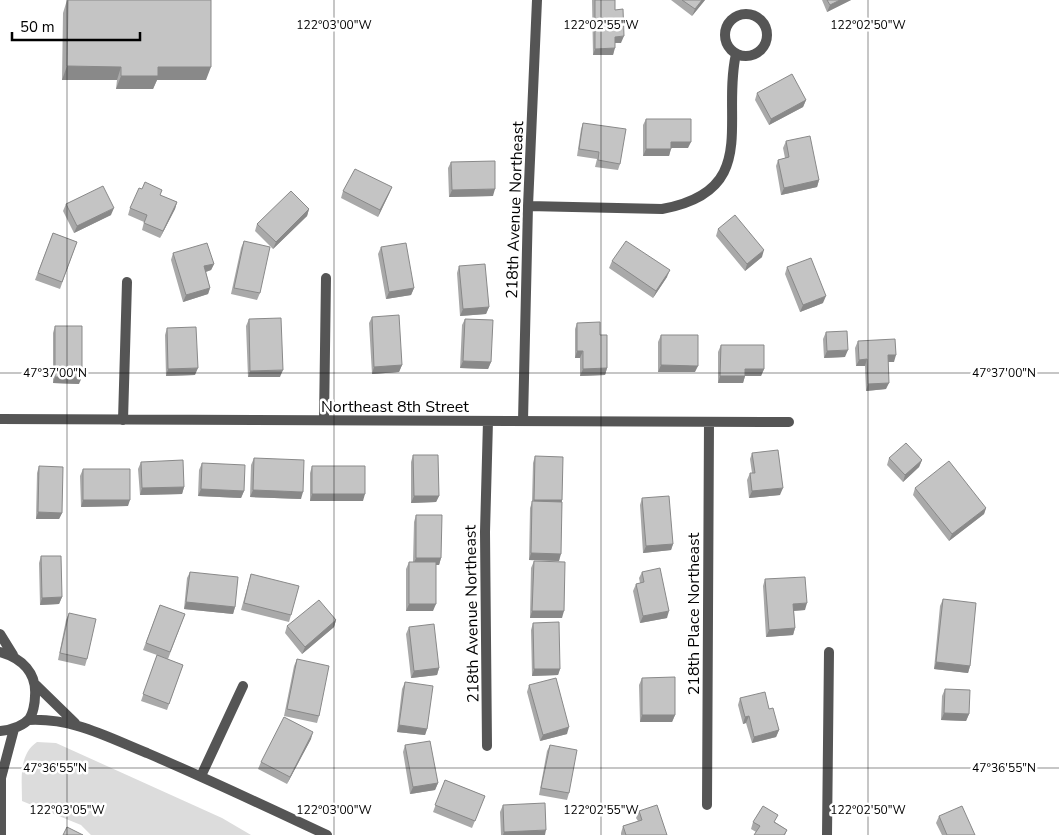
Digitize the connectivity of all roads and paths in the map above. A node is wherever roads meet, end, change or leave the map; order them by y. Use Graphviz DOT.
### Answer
graph roads {
  1 [pos="537,0"];
  2 [pos="736,54"];
  3 [pos="528,206"];
  4 [pos="326,278"];
  5 [pos="127,282"];
  6 [pos="0,419"];
  7 [pos="123,420"];
  8 [pos="324,420"];
  9 [pos="488,421"];
  10 [pos="523,421"];
  11 [pos="789,422"];
  12 [pos="709,423"];
  13 [pos="0,634"];
  14 [pos="0,652"];
  15 [pos="829,652"];
  16 [pos="13,655"];
  17 [pos="36,685"];
  18 [pos="243,686"];
  19 [pos="28,720"];
  20 [pos="76,724"];
  21 [pos="14,729"];
  22 [pos="0,731"];
  23 [pos="487,746"];
  24 [pos="201,776"];
  25 [pos="1,777"];
  26 [pos="707,805"];
  27 [pos="1,835"];
  28 [pos="327,835"];
  29 [pos="828,835"];
  1 -- 3 [label="street, 218th Avenue Northeast"];
  2 -- 2 [label="street"];
  2 -- 3 [label="street"];
  3 -- 10 [label="street, 218th Avenue Northeast"];
  4 -- 8 [label="street"];
  5 -- 7 [label="street"];
  6 -- 7 [label="street, Northeast 8th Street"];
  7 -- 8 [label="street, Northeast 8th Street"];
  8 -- 9 [label="street, Northeast 8th Street"];
  9 -- 10 [label="street, Northeast 8th Street"];
  9 -- 23 [label="street, 218th Avenue Northeast"];
  10 -- 12 [label="street, Northeast 8th Street"];
  11 -- 12 [label="street, Northeast 8th Street"];
  12 -- 26 [label="street, 218th Place Northeast"];
  13 -- 16 [label="street"];
  14 -- 16 [label="street"];
  15 -- 29 [label="street"];
  16 -- 17 [label="street"];
  17 -- 19 [label="street"];
  17 -- 20 [label="street"];
  18 -- 24 [label="street"];
  19 -- 20 [label="street"];
  19 -- 21 [label="street"];
  20 -- 24 [label="street"];
  21 -- 22 [label="street"];
  21 -- 25 [label="street"];
  24 -- 28 [label="street"];
  25 -- 27 [label="street"];
}
